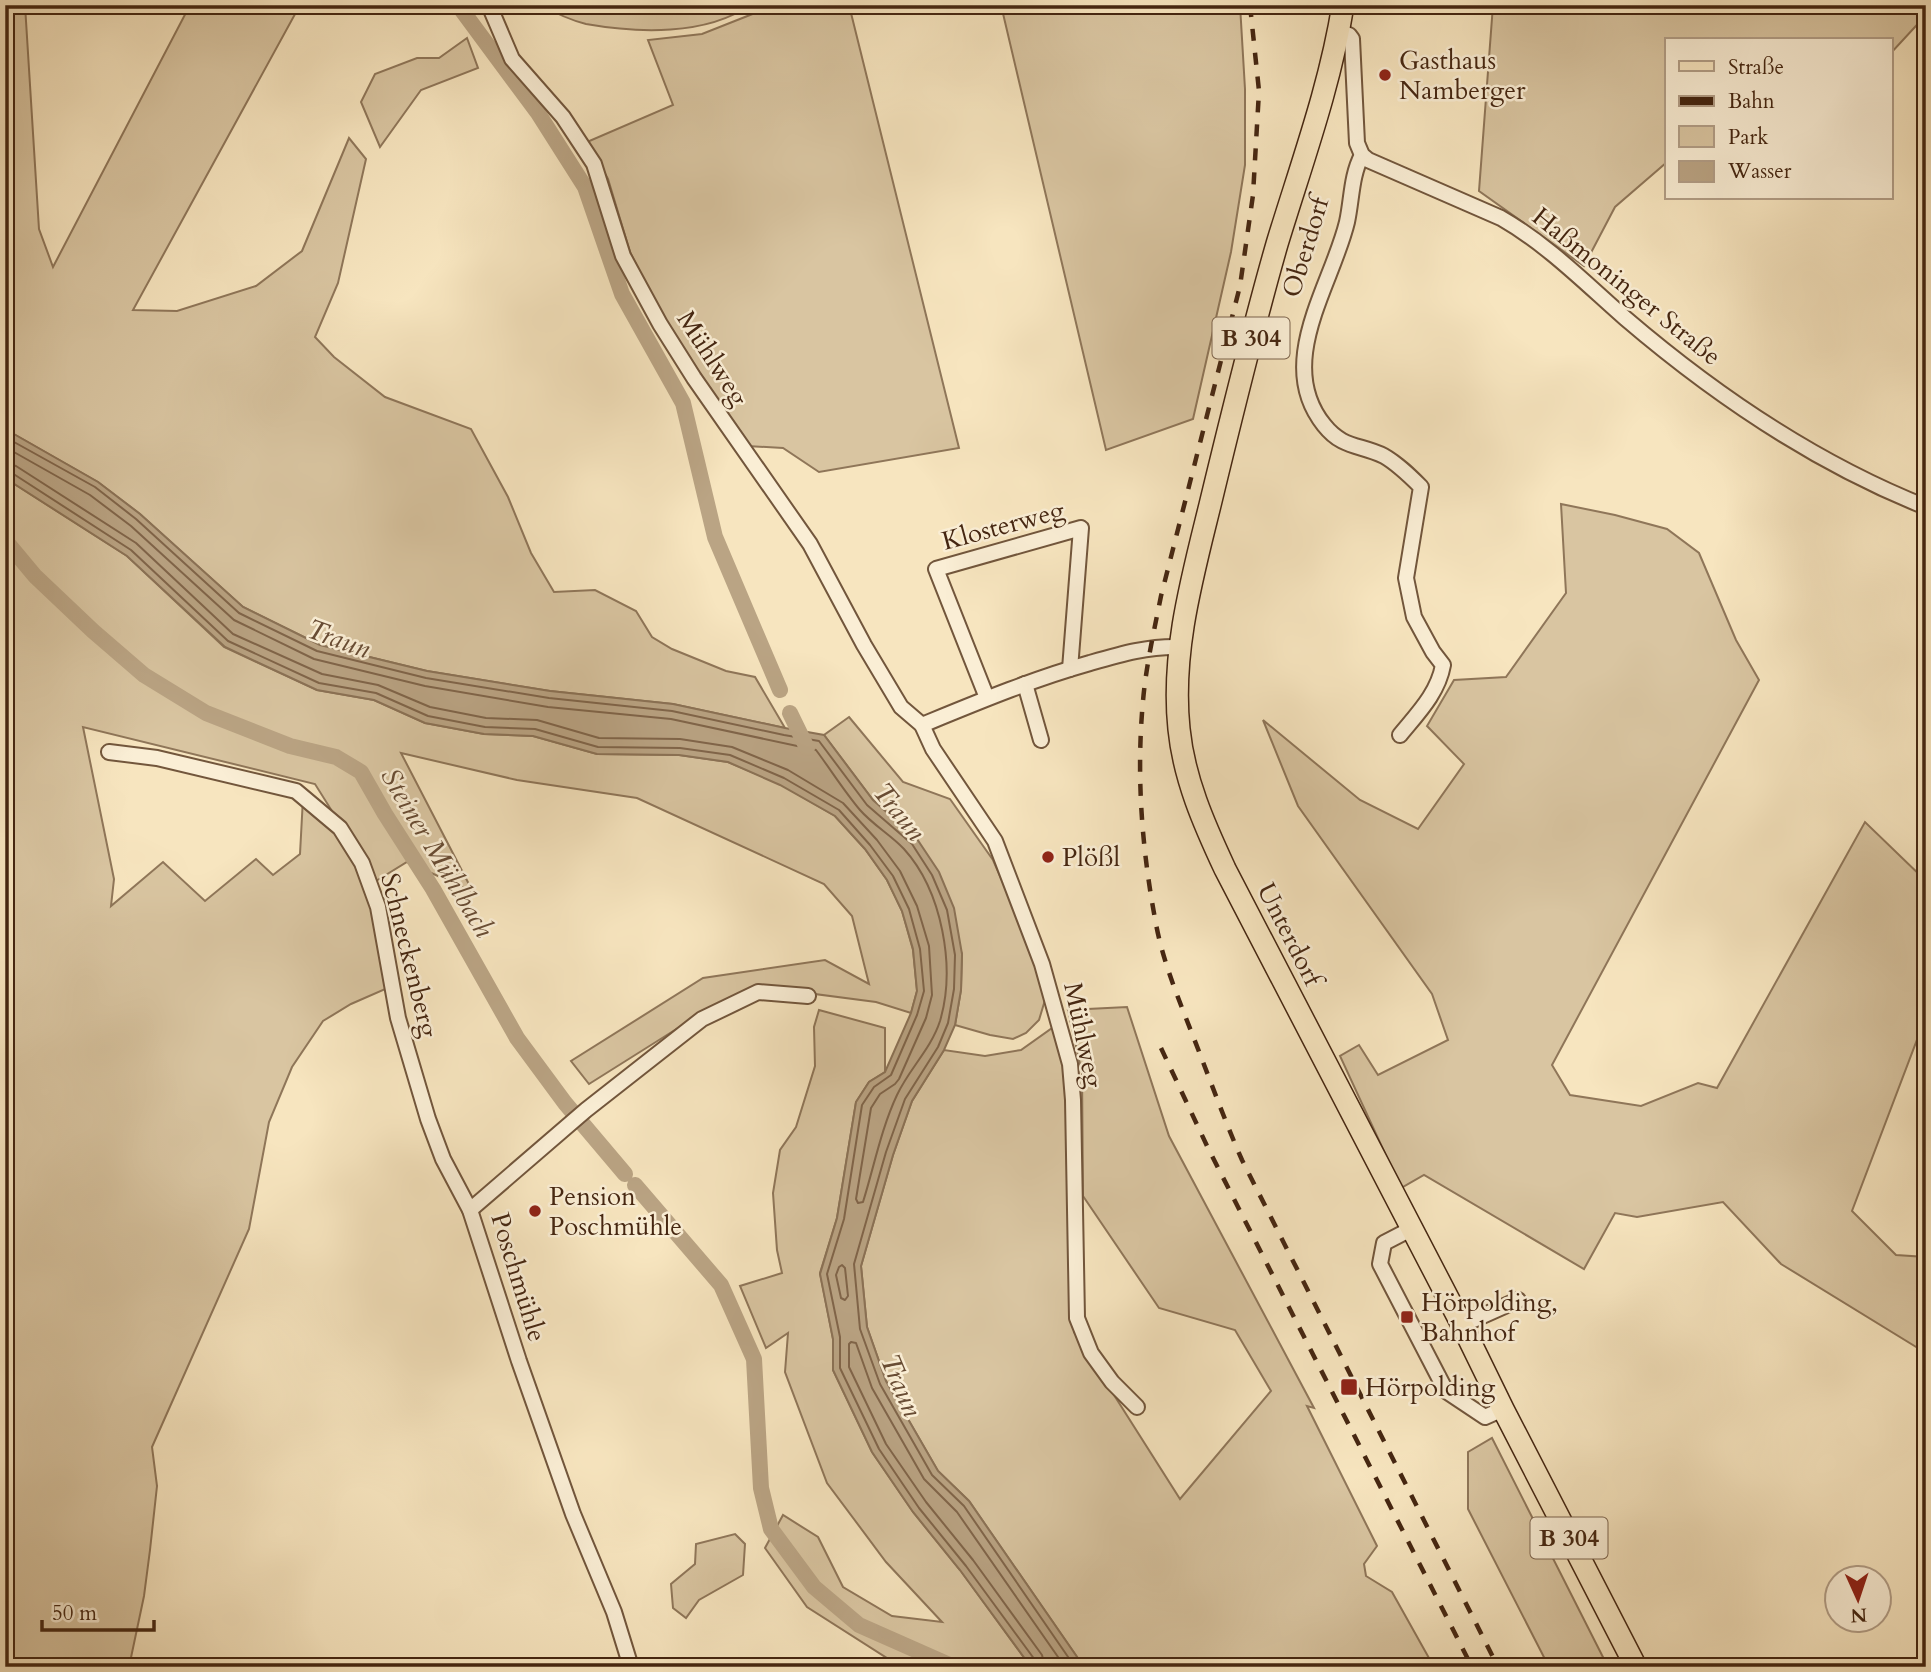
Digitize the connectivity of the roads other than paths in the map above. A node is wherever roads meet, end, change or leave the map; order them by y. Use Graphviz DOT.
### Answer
graph roads {
  1 [pos="489,5"];
  2 [pos="1343,5"];
  3 [pos="1339,32"];
  4 [pos="1362,155"];
  5 [pos="1926,508"];
  6 [pos="1180,647"];
  7 [pos="1070,669"];
  8 [pos="1025,684"];
  9 [pos="987,698"];
  10 [pos="922,725"];
  11 [pos="1400,735"];
  12 [pos="1041,740"];
  13 [pos="109,751"];
  14 [pos="808,996"];
  15 [pos="470,1210"];
  16 [pos="1411,1229"];
  17 [pos="1518,1300"];
  18 [pos="1462,1325"];
  19 [pos="1137,1407"];
  20 [pos="1503,1409"];
  21 [pos="631,1667"];
  22 [pos="1636,1667"];
  1 -- 10 [label="street, Mühlweg"];
  2 -- 3 [label="main road, Oberdorf / B 304"];
  3 -- 4 [label="street"];
  3 -- 6 [label="main road, Oberdorf / B 304"];
  4 -- 5 [label="street, Haßmoninger Straße"];
  4 -- 11 [label="street, Oberdorf"];
  6 -- 7 [label="street"];
  6 -- 16 [label="main road, Unterdorf / B 304"];
  7 -- 8 [label="street"];
  7 -- 9 [label="street, Klosterweg"];
  8 -- 9 [label="street"];
  8 -- 12 [label="street"];
  9 -- 10 [label="street"];
  10 -- 19 [label="street, Mühlweg"];
  13 -- 15 [label="street, Schneckenberg"];
  14 -- 15 [label="street, Poschmühle"];
  15 -- 21 [label="street, Poschmühle"];
  16 -- 18 [label="main road, Unterdorf / B 304"];
  16 -- 20 [label="street"];
  17 -- 18 [label="street"];
  18 -- 20 [label="main road, Unterdorf / B 304"];
  20 -- 22 [label="main road, Unterdorf / B 304"];
}
